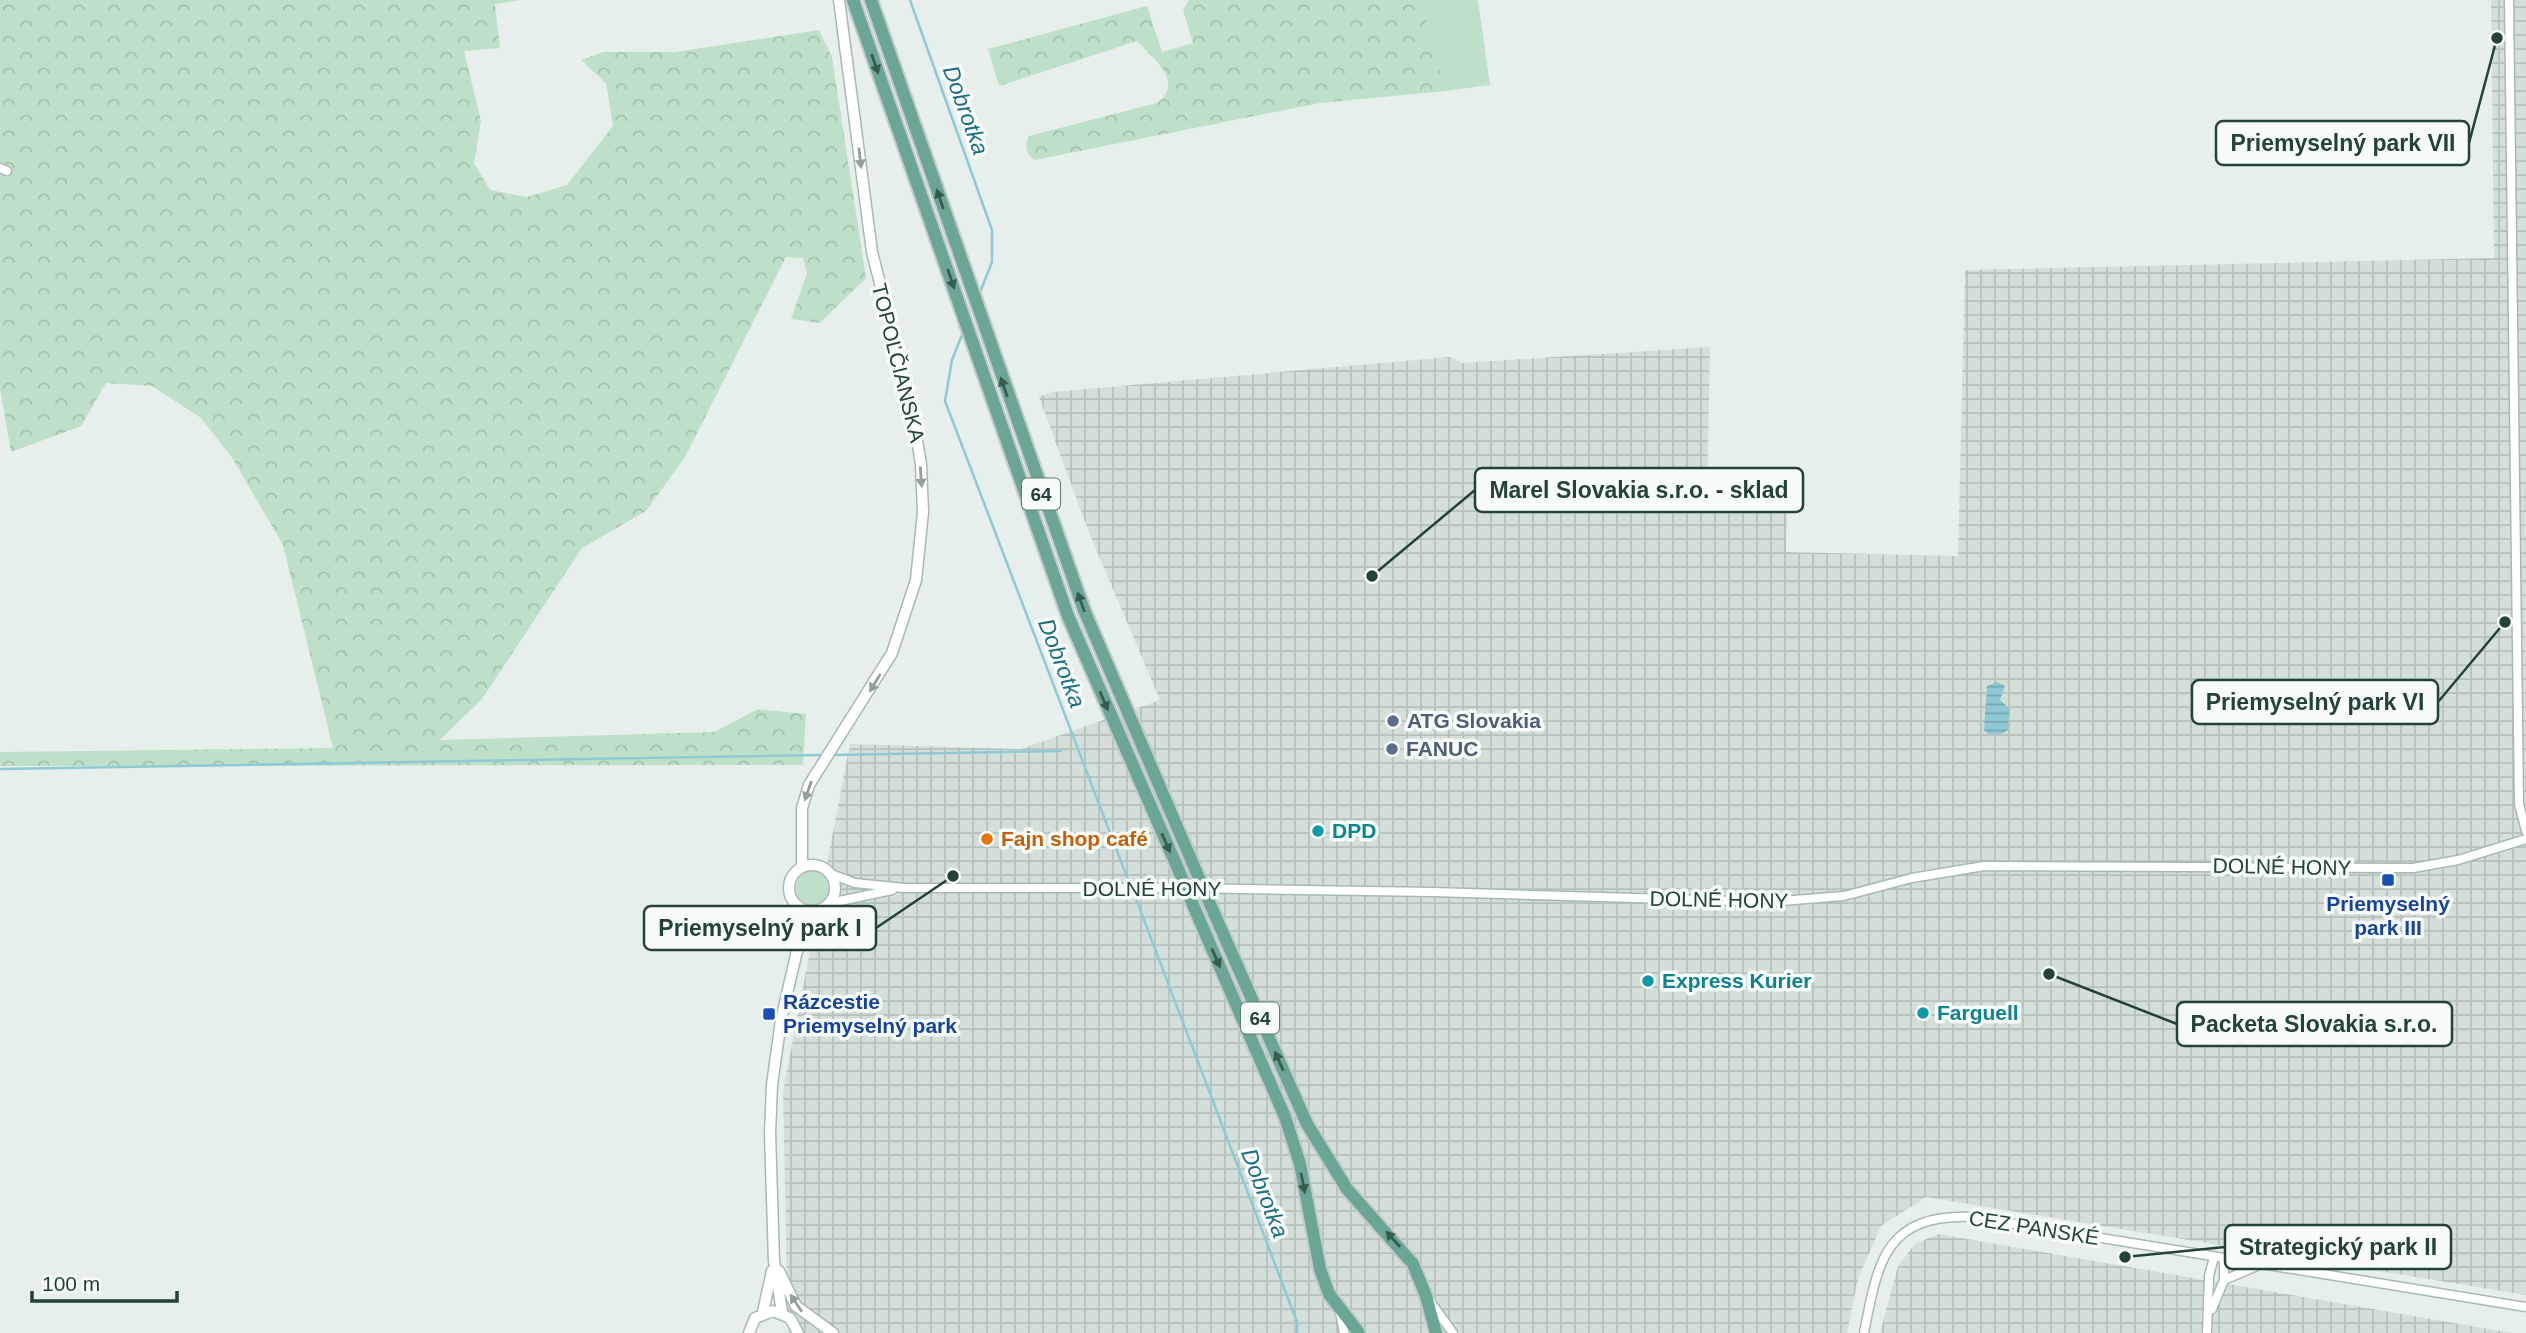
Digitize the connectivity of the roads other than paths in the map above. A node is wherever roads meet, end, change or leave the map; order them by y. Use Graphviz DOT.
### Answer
graph roads {
  1 [pos="839,0"];
  2 [pos="853,0"];
  3 [pos="871,0"];
  4 [pos="2509,0"];
  5 [pos="2526,831"];
  6 [pos="2526,839"];
  7 [pos="802,867"];
  8 [pos="831,874"];
  9 [pos="904,888"];
  10 [pos="830,903"];
  11 [pos="797,905"];
  12 [pos="816,911"];
  13 [pos="796,955"];
  14 [pos="2214,1257"];
  15 [pos="2224,1259"];
  16 [pos="774,1261"];
  17 [pos="2259,1265"];
  18 [pos="2224,1280"];
  19 [pos="1426,1296"];
  20 [pos="2526,1307"];
  21 [pos="763,1312"];
  22 [pos="782,1312"];
  23 [pos="1340,1312"];
  24 [pos="2210,1312"];
  25 [pos="797,1331"];
  26 [pos="749,1333"];
  27 [pos="808,1333"];
  28 [pos="833,1333"];
  29 [pos="1344,1333"];
  30 [pos="1359,1333"];
  31 [pos="1436,1333"];
  32 [pos="1452,1333"];
  33 [pos="1864,1333"];
  34 [pos="2207,1333"];
  1 -- 7 [label="street, TOPOĽČIANSKA, one-way"];
  2 -- 23 [label="main road, 64, one-way, bridge"];
  19 -- 3 [label="main road, 64, one-way, bridge"];
  4 -- 5 [label="street"];
  6 -- 9 [label="street, DOLNÉ HONY"];
  7 -- 8 [label="street"];
  7 -- 11 [label="street"];
  8 -- 9 [label="street, DOLNÉ HONY"];
  8 -- 10 [label="street"];
  9 -- 10 [label="street, DOLNÉ HONY"];
  10 -- 12 [label="street"];
  11 -- 12 [label="street"];
  11 -- 13 [label="street"];
  12 -- 13 [label="street"];
  13 -- 16 [label="street"];
  14 -- 15 [label="street, CEZ PANSKÉ"];
  14 -- 24 [label="street"];
  14 -- 33 [label="street, CEZ PANSKÉ"];
  15 -- 17 [label="street, CEZ PANSKÉ"];
  15 -- 18 [label="street"];
  16 -- 21 [label="street"];
  16 -- 22 [label="street"];
  28 -- 16 [label="street, one-way"];
  17 -- 18 [label="street"];
  17 -- 20 [label="street, CEZ PANSKÉ"];
  18 -- 24 [label="street"];
  19 -- 31 [label="main road, 64"];
  19 -- 32 [label="street"];
  21 -- 22 [label="street"];
  21 -- 26 [label="street"];
  22 -- 25 [label="street"];
  23 -- 29 [label="street"];
  23 -- 30 [label="main road, 64"];
  24 -- 34 [label="street"];
  25 -- 27 [label="street"];
}
